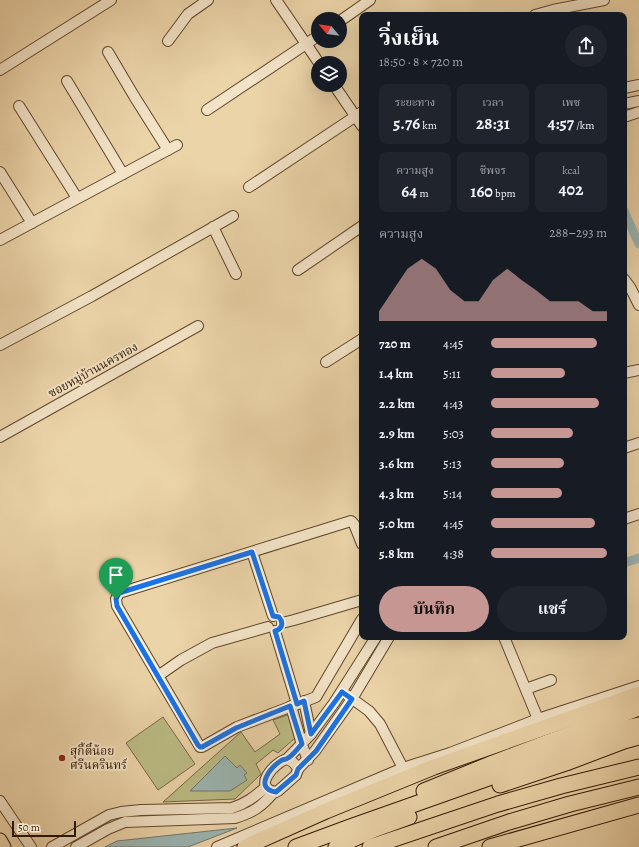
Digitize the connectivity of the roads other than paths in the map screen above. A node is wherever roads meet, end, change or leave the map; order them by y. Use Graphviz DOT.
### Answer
graph roads {
  1 [pos="111,0"];
  2 [pos="208,0"];
  3 [pos="276,0"];
  4 [pos="370,0"];
  5 [pos="604,0"];
  6 [pos="552,8"];
  7 [pos="347,15"];
  8 [pos="168,41"];
  9 [pos="311,41"];
  10 [pos="306,44"];
  11 [pos="108,52"];
  12 [pos="314,56"];
  13 [pos="0,70"];
  14 [pos="67,81"];
  15 [pos="639,85"];
  16 [pos="627,87"];
  17 [pos="340,92"];
  18 [pos="639,101"];
  19 [pos="627,103"];
  20 [pos="20,106"];
  21 [pos="207,110"];
  22 [pos="639,112"];
  23 [pos="359,114"];
  24 [pos="627,116"];
  25 [pos="0,172"];
  26 [pos="123,174"];
  27 [pos="249,187"];
  28 [pos="77,198"];
  29 [pos="233,216"];
  30 [pos="32,223"];
  31 [pos="213,228"];
  32 [pos="359,228"];
  33 [pos="0,240"];
  34 [pos="298,270"];
  35 [pos="236,274"];
  36 [pos="627,283"];
  37 [pos="639,305"];
  38 [pos="198,326"];
  39 [pos="359,340"];
  40 [pos="0,345"];
  41 [pos="326,362"];
  42 [pos="639,370"];
  43 [pos="627,373"];
  44 [pos="0,437"];
  45 [pos="639,443"];
  46 [pos="627,447"];
  47 [pos="639,514"];
  48 [pos="627,518"];
  49 [pos="359,536"];
  50 [pos="252,552"];
  51 [pos="359,601"];
  52 [pos="273,616"];
  53 [pos="282,623"];
  54 [pos="359,624"];
  55 [pos="272,629"];
  56 [pos="374,640"];
  57 [pos="387,640"];
  58 [pos="505,640"];
  59 [pos="158,676"];
  60 [pos="551,680"];
  61 [pos="639,686"];
  62 [pos="526,689"];
  63 [pos="342,692"];
  64 [pos="639,694"];
  65 [pos="352,699"];
  66 [pos="297,704"];
  67 [pos="639,708"];
  68 [pos="538,720"];
  69 [pos="639,725"];
  70 [pos="311,734"];
  71 [pos="639,737"];
  72 [pos="302,744"];
  73 [pos="288,759"];
  74 [pos="308,760"];
  75 [pos="639,767"];
  76 [pos="403,768"];
  77 [pos="298,769"];
  78 [pos="639,787"];
  79 [pos="270,789"];
  80 [pos="0,801"];
  81 [pos="639,805"];
  82 [pos="90,825"];
  83 [pos="350,827"];
  84 [pos="96,835"];
  85 [pos="0,840"];
  86 [pos="231,845"];
  87 [pos="339,846"];
  88 [pos="4,847"];
  89 [pos="31,847"];
  90 [pos="52,847"];
  91 [pos="76,847"];
  92 [pos="217,847"];
  93 [pos="245,847"];
  94 [pos="296,847"];
  95 [pos="370,847"];
  96 [pos="436,847"];
  97 [pos="490,847"];
  1 -- 13 [label="street"];
  2 -- 8 [label="street"];
  3 -- 10 [label="street"];
  4 -- 7 [label="street"];
  5 -- 6 [label="street"];
  9 -- 10 [label="street"];
  10 -- 12 [label="street"];
  10 -- 21 [label="street"];
  11 -- 26 [label="street"];
  14 -- 26 [label="street"];
  15 -- 16 [label="street"];
  17 -- 23 [label="street"];
  18 -- 19 [label="street"];
  20 -- 28 [label="street"];
  22 -- 24 [label="street"];
  23 -- 27 [label="street"];
  25 -- 30 [label="street"];
  26 -- 28 [label="street"];
  28 -- 30 [label="street"];
  29 -- 31 [label="street"];
  30 -- 33 [label="street"];
  31 -- 35 [label="street"];
  31 -- 40 [label="street"];
  32 -- 34 [label="street"];
  36 -- 37 [label="street"];
  38 -- 44 [label="street, ซอยหมู่บ้านนครทอง"];
  39 -- 41 [label="street"];
  42 -- 43 [label="street"];
  45 -- 46 [label="street"];
  47 -- 48 [label="street"];
  49 -- 50 [label="street"];
  50 -- 52 [label="street"];
  50 -- 59 [label="street"];
  51 -- 53 [label="street"];
  52 -- 53 [label="street"];
  52 -- 55 [label="street"];
  53 -- 55 [label="street"];
  54 -- 66 [label="street"];
  55 -- 59 [label="street"];
  55 -- 66 [label="street"];
  56 -- 63 [label="street"];
  57 -- 65 [label="street"];
  58 -- 62 [label="street"];
  59 -- 66 [label="street"];
  60 -- 62 [label="street"];
  61 -- 68 [label="street"];
  62 -- 68 [label="street"];
  63 -- 65 [label="street"];
  63 -- 70 [label="street"];
  64 -- 93 [label="highway"];
  65 -- 74 [label="street"];
  65 -- 76 [label="street"];
  66 -- 70 [label="street"];
  66 -- 72 [label="street"];
  67 -- 83 [label="highway"];
  68 -- 76 [label="street"];
  69 -- 83 [label="highway"];
  70 -- 72 [label="street"];
  71 -- 87 [label="highway"];
  72 -- 73 [label="street"];
  72 -- 74 [label="street"];
  73 -- 77 [label="street"];
  73 -- 79 [label="street"];
  74 -- 77 [label="street"];
  75 -- 95 [label="highway"];
  76 -- 86 [label="street"];
  77 -- 79 [label="street"];
  78 -- 96 [label="highway"];
  79 -- 82 [label="street"];
  79 -- 84 [label="street"];
  80 -- 89 [label="street"];
  81 -- 97 [label="highway"];
  82 -- 84 [label="street"];
  82 -- 90 [label="street"];
  83 -- 94 [label="highway"];
  84 -- 91 [label="street"];
  85 -- 88 [label="main road"];
  86 -- 92 [label="street"];
}
